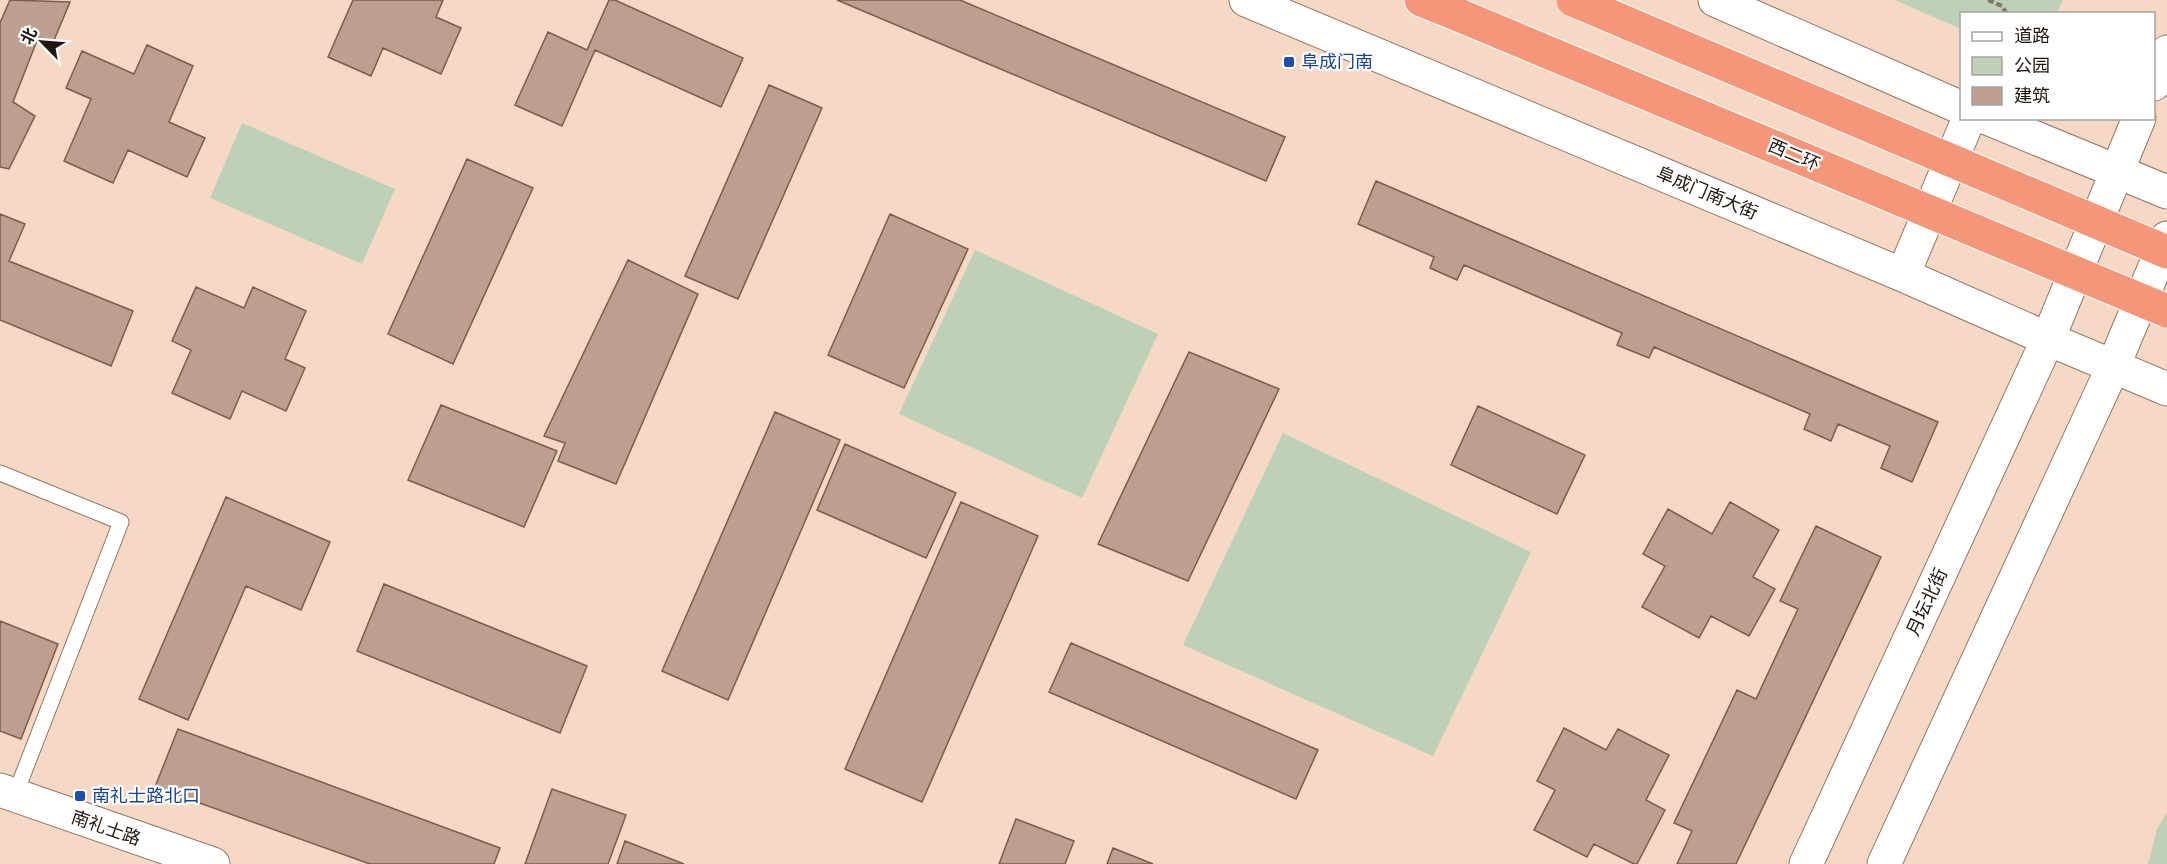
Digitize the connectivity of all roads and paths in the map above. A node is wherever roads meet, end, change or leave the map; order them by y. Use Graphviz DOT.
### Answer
graph roads {
  1 [pos="1246,0"];
  2 [pos="1421,0"];
  3 [pos="1573,0"];
  4 [pos="1715,0"];
  5 [pos="1988,0"];
  6 [pos="2006,12"];
  7 [pos="2167,52"];
  8 [pos="2155,82"];
  9 [pos="1960,107"];
  10 [pos="1968,120"];
  11 [pos="1992,120"];
  12 [pos="2138,120"];
  13 [pos="2116,171"];
  14 [pos="2167,192"];
  15 [pos="2167,238"];
  16 [pos="2167,252"];
  17 [pos="1903,275"];
  18 [pos="2167,311"];
  19 [pos="2048,339"];
  20 [pos="2113,367"];
  21 [pos="2167,389"];
  22 [pos="0,473"];
  23 [pos="7,793"];
  24 [pos="213,864"];
  25 [pos="1806,864"];
  26 [pos="1884,864"];
  1 -- 17 [label="street, 阜成门南大街"];
  2 -- 18 [label="highway, 西二环, bridge"];
  3 -- 16 [label="highway, bridge"];
  4 -- 9 [label="street"];
  5 -- 6 [label="path"];
  7 -- 8 [label="street"];
  10 -- 17 [label="street"];
  11 -- 13 [label="street"];
  12 -- 13 [label="street, 月坛北街"];
  13 -- 14 [label="street"];
  13 -- 19 [label="street, 月坛北街"];
  15 -- 20 [label="street"];
  17 -- 19 [label="street, 阜成门南大街"];
  19 -- 20 [label="street, 阜成门南大街"];
  19 -- 25 [label="street, 月坛北街"];
  20 -- 21 [label="street, 阜成门南大街"];
  20 -- 26 [label="street"];
  22 -- 23 [label="lane"];
  23 -- 24 [label="street, 南礼士路"];
}
